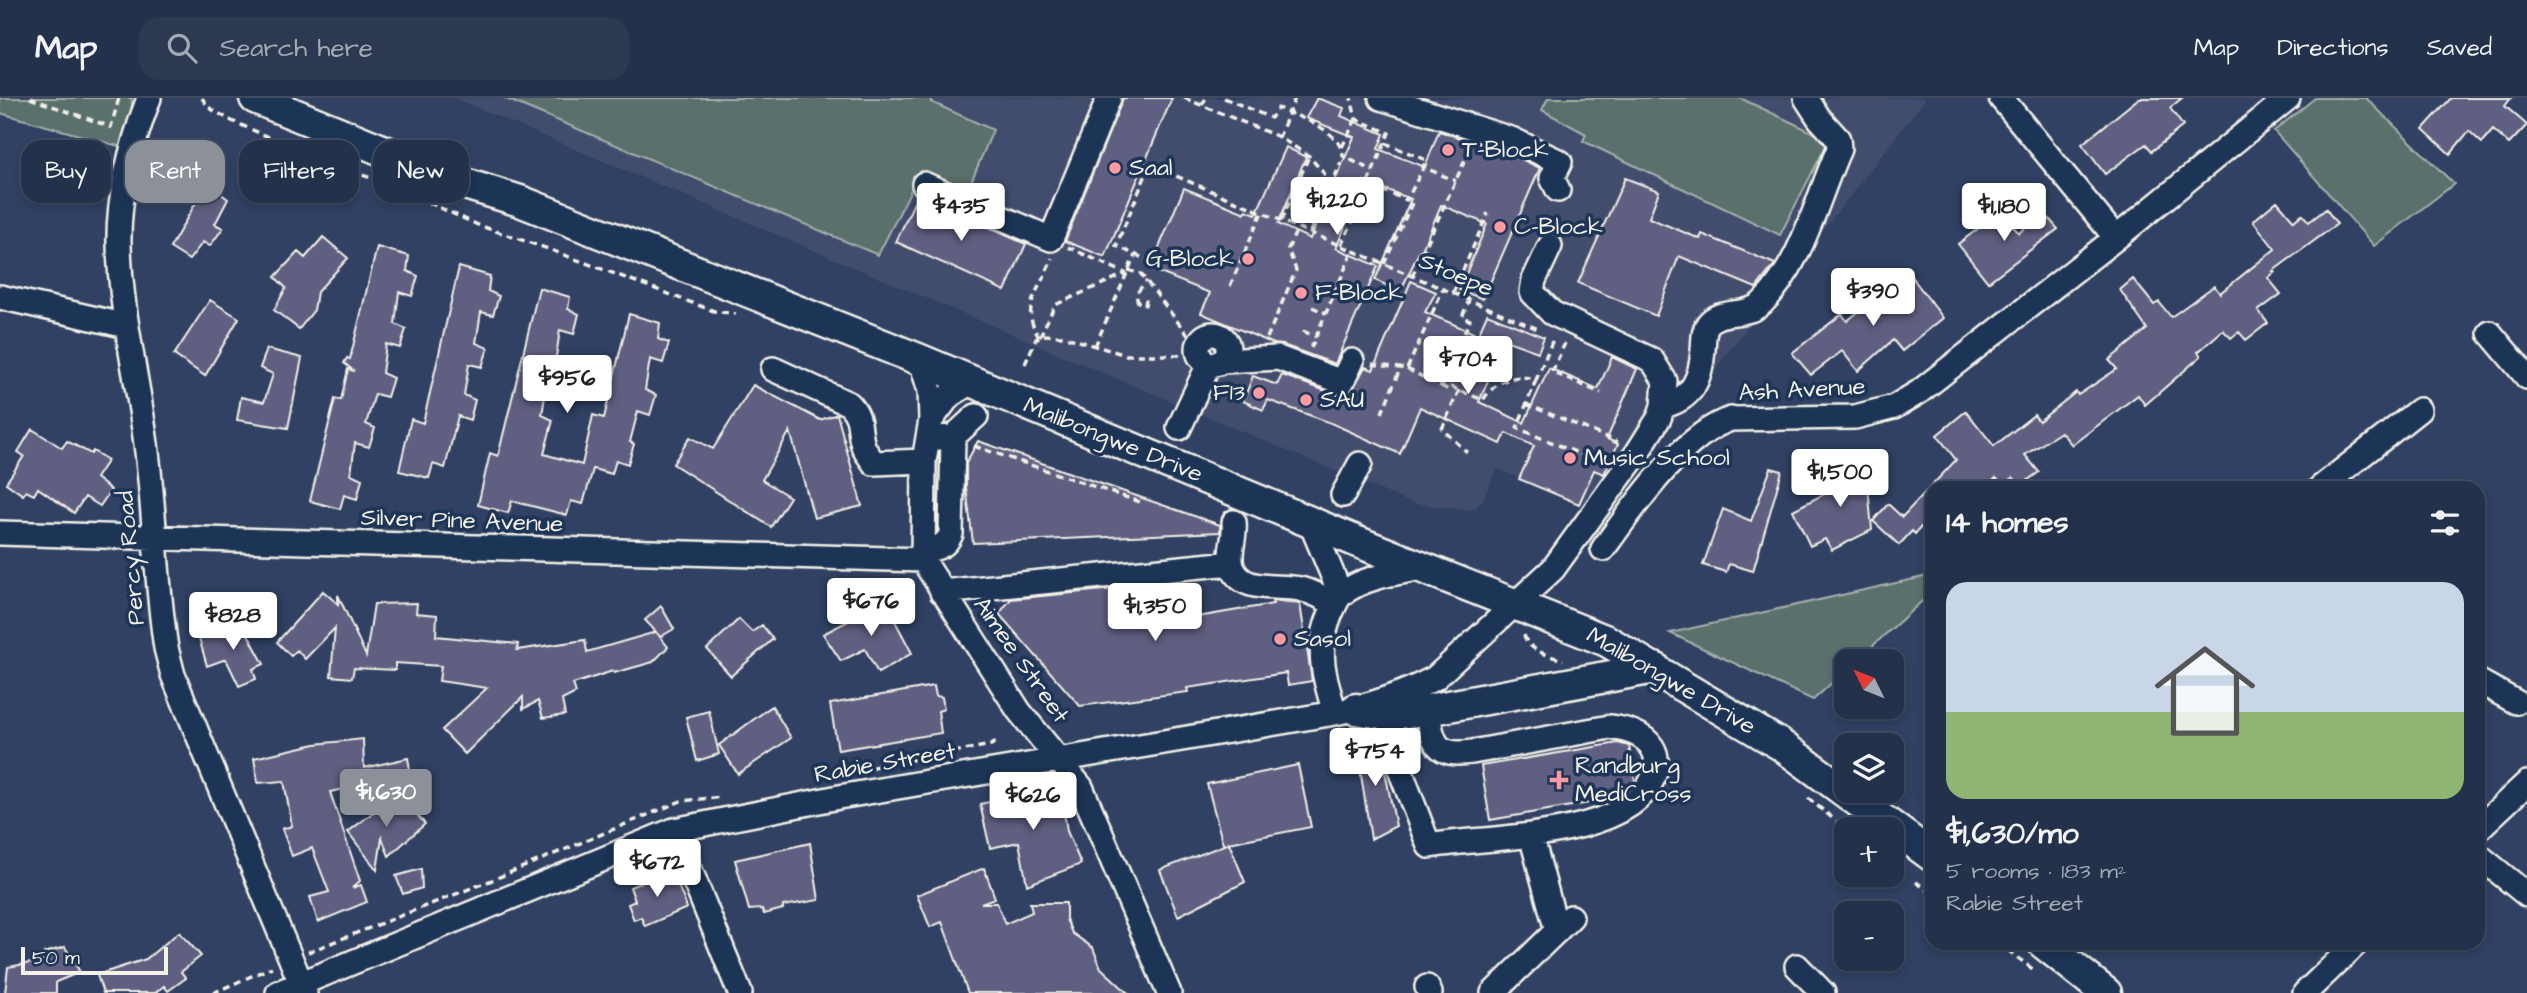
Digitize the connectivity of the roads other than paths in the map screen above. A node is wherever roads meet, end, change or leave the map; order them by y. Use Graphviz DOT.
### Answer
graph roads {
  1 [pos="149,98"];
  2 [pos="255,98"];
  3 [pos="311,98"];
  4 [pos="1109,98"];
  5 [pos="1381,98"];
  6 [pos="1807,98"];
  7 [pos="2001,98"];
  8 [pos="2288,98"];
  9 [pos="924,184"];
  10 [pos="1558,190"];
  11 [pos="2116,238"];
  12 [pos="1550,246"];
  13 [pos="0,296"];
  14 [pos="127,326"];
  15 [pos="2490,333"];
  16 [pos="918,359"];
  17 [pos="1352,360"];
  18 [pos="773,369"];
  19 [pos="2527,377"];
  20 [pos="971,382"];
  21 [pos="1663,406"];
  22 [pos="2418,411"];
  23 [pos="976,416"];
  24 [pos="1179,428"];
  25 [pos="929,429"];
  26 [pos="956,435"];
  27 [pos="924,461"];
  28 [pos="1360,464"];
  29 [pos="2329,481"];
  30 [pos="1343,495"];
  31 [pos="1310,521"];
  32 [pos="1234,523"];
  33 [pos="0,533"];
  34 [pos="156,537"];
  35 [pos="1603,548"];
  36 [pos="923,555"];
  37 [pos="1231,563"];
  38 [pos="1426,568"];
  39 [pos="942,592"];
  40 [pos="1524,597"];
  41 [pos="1338,600"];
  42 [pos="1655,668"];
  43 [pos="2485,685"];
  44 [pos="2516,702"];
  45 [pos="1427,710"];
  46 [pos="1345,711"];
  47 [pos="1387,714"];
  48 [pos="1060,759"];
  49 [pos="1834,761"];
  50 [pos="2527,782"];
  51 [pos="1890,803"];
  52 [pos="2485,822"];
  53 [pos="674,830"];
  54 [pos="1925,830"];
  55 [pos="1531,835"];
  56 [pos="1925,851"];
  57 [pos="2485,861"];
  58 [pos="2527,895"];
  59 [pos="2052,950"];
  60 [pos="2072,950"];
  61 [pos="2350,950"];
  62 [pos="1797,966"];
  63 [pos="303,988"];
  64 [pos="278,993"];
  65 [pos="740,993"];
  66 [pos="1169,993"];
  67 [pos="1493,993"];
  68 [pos="1823,993"];
  69 [pos="2106,993"];
  70 [pos="2124,993"];
  71 [pos="2305,993"];
  1 -- 14 [label="street, Percy Road"];
  2 -- 16 [label="main road, Malibongwe Drive"];
  3 -- 40 [label="main road, Malibongwe Drive"];
  4 -- 9 [label="street"];
  5 -- 10 [label="street"];
  6 -- 21 [label="street"];
  7 -- 11 [label="street"];
  8 -- 11 [label="street, Ash Avenue"];
  11 -- 35 [label="street, Ash Avenue"];
  12 -- 21 [label="street"];
  13 -- 14 [label="street"];
  14 -- 34 [label="street, Percy Road"];
  15 -- 19 [label="street"];
  16 -- 20 [label="main road, Malibongwe Drive"];
  16 -- 25 [label="street"];
  17 -- 24 [label="street"];
  18 -- 27 [label="street"];
  20 -- 25 [label="street"];
  20 -- 31 [label="main road, Malibongwe Drive"];
  21 -- 40 [label="street, Rabie Street"];
  22 -- 29 [label="street"];
  23 -- 26 [label="street"];
  25 -- 26 [label="street"];
  25 -- 27 [label="street"];
  26 -- 36 [label="street"];
  27 -- 36 [label="street"];
  28 -- 30 [label="street"];
  31 -- 38 [label="main road, Malibongwe Drive"];
  31 -- 41 [label="street"];
  32 -- 37 [label="street"];
  33 -- 34 [label="street, Silver Pine Avenue"];
  34 -- 36 [label="street, Silver Pine Avenue"];
  34 -- 63 [label="street, Percy Road"];
  36 -- 39 [label="street, Aimee Street"];
  37 -- 39 [label="street"];
  37 -- 41 [label="street"];
  38 -- 40 [label="main road, Malibongwe Drive"];
  38 -- 41 [label="street"];
  39 -- 48 [label="street, Aimee Street"];
  40 -- 42 [label="main road, Malibongwe Drive"];
  40 -- 46 [label="street, Rabie Street"];
  40 -- 49 [label="main road, Malibongwe Drive"];
  41 -- 46 [label="street"];
  42 -- 45 [label="main road"];
  42 -- 56 [label="main road, Malibongwe Drive"];
  43 -- 44 [label="street"];
  45 -- 47 [label="main road"];
  45 -- 55 [label="street"];
  46 -- 47 [label="main road"];
  46 -- 48 [label="street, Rabie Street"];
  47 -- 55 [label="street"];
  48 -- 53 [label="street, Rabie Street"];
  48 -- 66 [label="street, Aimee Street"];
  50 -- 52 [label="street"];
  51 -- 54 [label="main road"];
  53 -- 63 [label="street, Rabie Street"];
  53 -- 65 [label="street"];
  55 -- 67 [label="street"];
  57 -- 58 [label="street"];
  59 -- 69 [label="main road"];
  60 -- 70 [label="main road"];
  61 -- 71 [label="street"];
  62 -- 68 [label="street"];
  63 -- 64 [label="street, Rabie Street"];
}
